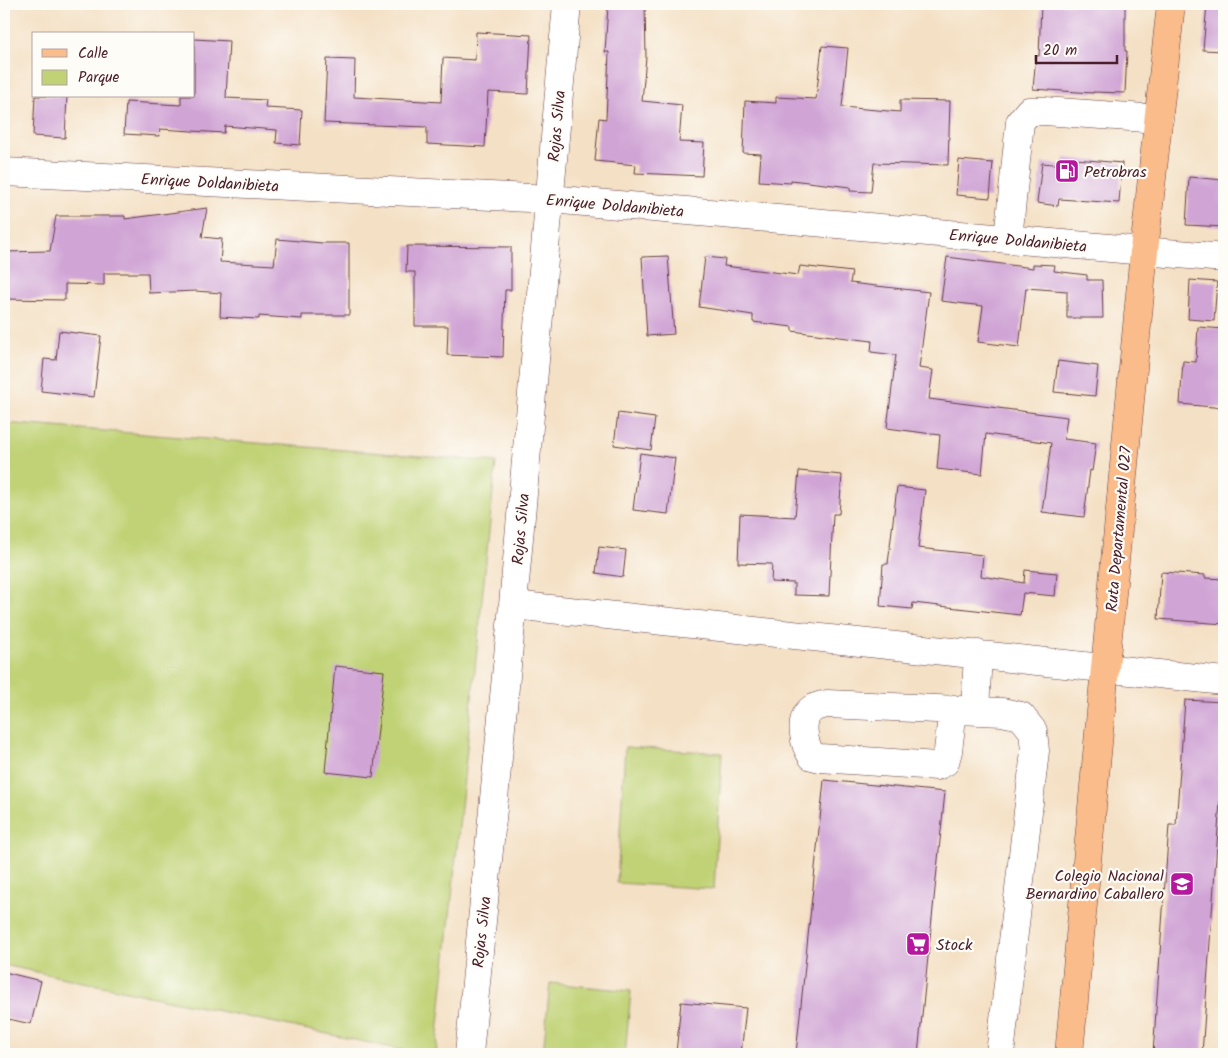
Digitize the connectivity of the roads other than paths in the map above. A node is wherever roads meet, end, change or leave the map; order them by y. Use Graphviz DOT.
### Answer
graph roads {
  1 [pos="567,4"];
  2 [pos="1171,4"];
  3 [pos="1158,119"];
  4 [pos="4,172"];
  5 [pos="550,199"];
  6 [pos="1008,239"];
  7 [pos="1144,251"];
  8 [pos="1224,258"];
  9 [pos="513,604"];
  10 [pos="978,654"];
  11 [pos="1105,668"];
  12 [pos="1224,681"];
  13 [pos="964,709"];
  14 [pos="469,1054"];
  15 [pos="1000,1054"];
  16 [pos="1069,1054"];
  1 -- 5 [label="street, Rojas Silva"];
  2 -- 3 [label="main road, Ruta Departamental 027"];
  3 -- 6 [label="street"];
  3 -- 7 [label="main road, Ruta Departamental 027"];
  4 -- 5 [label="street, Enrique Doldanibieta"];
  5 -- 6 [label="street, Enrique Doldanibieta"];
  5 -- 9 [label="street, Rojas Silva"];
  6 -- 7 [label="street, Enrique Doldanibieta"];
  7 -- 8 [label="street, Enrique Doldanibieta"];
  7 -- 11 [label="main road, Ruta Departamental 027"];
  9 -- 10 [label="street"];
  9 -- 14 [label="street, Rojas Silva"];
  10 -- 11 [label="street"];
  10 -- 13 [label="street"];
  11 -- 12 [label="street"];
  11 -- 16 [label="main road, Ruta Departamental 027"];
  13 -- 13 [label="street"];
  13 -- 15 [label="street"];
}
